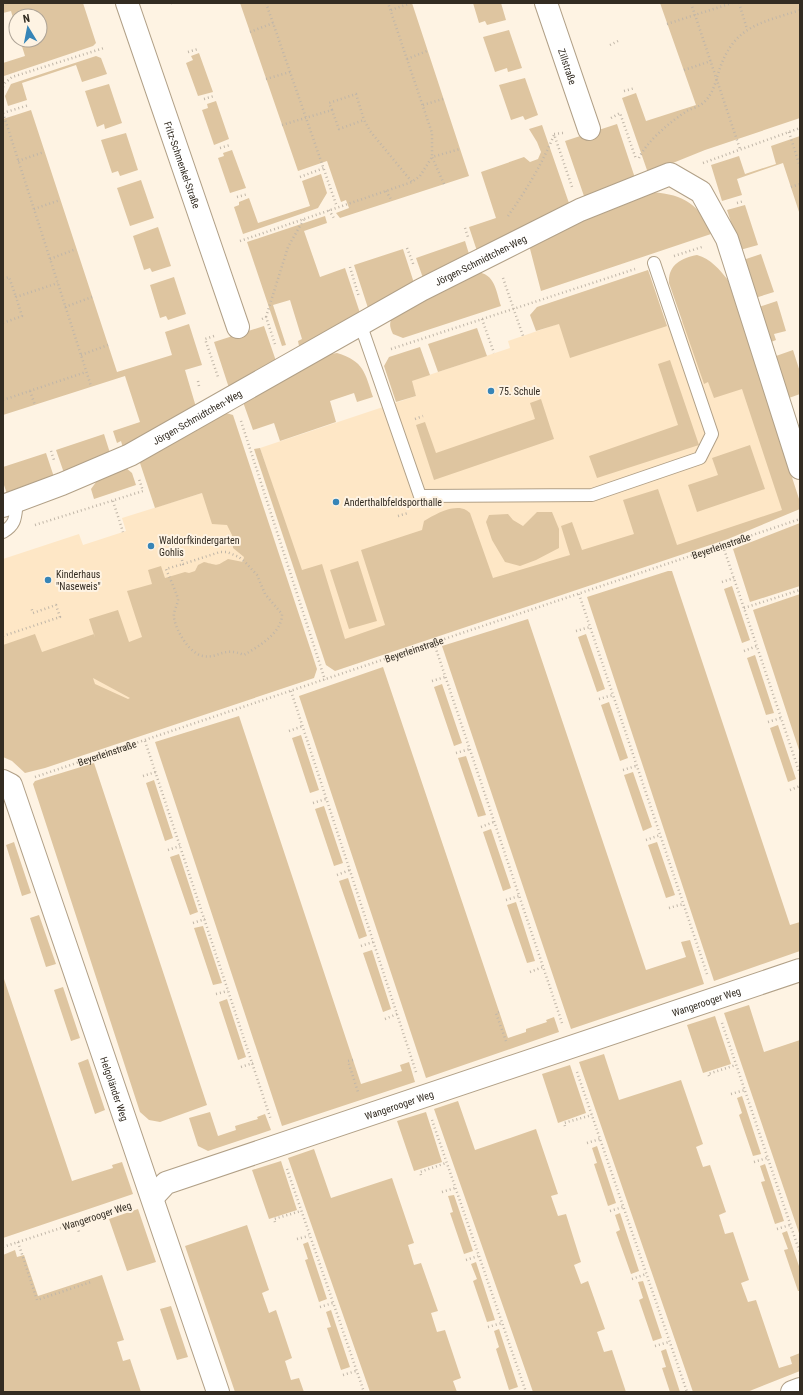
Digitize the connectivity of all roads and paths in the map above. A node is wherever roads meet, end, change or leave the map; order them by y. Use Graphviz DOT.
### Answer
graph roads {
  1 [pos="127,3"];
  2 [pos="266,3"];
  3 [pos="388,3"];
  4 [pos="411,3"];
  5 [pos="546,3"];
  6 [pos="691,3"];
  7 [pos="732,3"];
  8 [pos="739,3"];
  9 [pos="391,10"];
  10 [pos="800,10"];
  11 [pos="695,14"];
  12 [pos="273,24"];
  13 [pos="667,24"];
  14 [pos="747,29"];
  15 [pos="250,32"];
  16 [pos="618,41"];
  17 [pos="610,45"];
  18 [pos="104,48"];
  19 [pos="198,49"];
  20 [pos="427,51"];
  21 [pos="188,52"];
  22 [pos="407,59"];
  23 [pos="711,61"];
  24 [pos="684,70"];
  25 [pos="290,72"];
  26 [pos="266,79"];
  27 [pos="717,80"];
  28 [pos="3,87"];
  29 [pos="635,88"];
  30 [pos="624,91"];
  31 [pos="214,96"];
  32 [pos="443,98"];
  33 [pos="204,99"];
  34 [pos="29,105"];
  35 [pos="422,105"];
  36 [pos="332,110"];
  37 [pos="3,113"];
  38 [pos="306,118"];
  39 [pos="364,120"];
  40 [pos="282,125"];
  41 [pos="800,128"];
  42 [pos="589,129"];
  43 [pos="789,132"];
  44 [pos="554,134"];
  45 [pos="230,145"];
  46 [pos="220,148"];
  47 [pos="460,149"];
  48 [pos="740,149"];
  49 [pos="44,152"];
  50 [pos="432,157"];
  51 [pos="18,161"];
  52 [pos="637,163"];
  53 [pos="800,167"];
  54 [pos="324,168"];
  55 [pos="670,174"];
  56 [pos="300,177"];
  57 [pos="412,182"];
  58 [pos="444,184"];
  59 [pos="800,184"];
  60 [pos="791,187"];
  61 [pos="386,191"];
  62 [pos="248,194"];
  63 [pos="237,197"];
  64 [pos="60,200"];
  65 [pos="392,201"];
  66 [pos="338,207"];
  67 [pos="34,209"];
  68 [pos="329,210"];
  69 [pos="506,218"];
  70 [pos="305,219"];
  71 [pos="335,220"];
  72 [pos="727,239"];
  73 [pos="240,241"];
  74 [pos="76,249"];
  75 [pos="494,252"];
  76 [pos="50,259"];
  77 [pos="654,263"];
  78 [pos="350,267"];
  79 [pos="3,279"];
  80 [pos="58,283"];
  81 [pos="16,297"];
  82 [pos="92,297"];
  83 [pos="65,307"];
  84 [pos="514,309"];
  85 [pos="266,317"];
  86 [pos="482,319"];
  87 [pos="3,322"];
  88 [pos="363,322"];
  89 [pos="238,327"];
  90 [pos="523,336"];
  91 [pos="108,345"];
  92 [pos="368,347"];
  93 [pos="494,353"];
  94 [pos="81,355"];
  95 [pos="86,372"];
  96 [pos="91,386"];
  97 [pos="30,391"];
  98 [pos="3,400"];
  99 [pos="226,401"];
  100 [pos="35,405"];
  101 [pos="130,455"];
  102 [pos="800,468"];
  103 [pos="113,501"];
  104 [pos="10,504"];
  105 [pos="800,519"];
  106 [pos="7,529"];
  107 [pos="122,532"];
  108 [pos="724,546"];
  109 [pos="182,560"];
  110 [pos="183,564"];
  111 [pos="734,578"];
  112 [pos="722,582"];
  113 [pos="800,590"];
  114 [pos="579,594"];
  115 [pos="31,607"];
  116 [pos="744,608"];
  117 [pos="590,627"];
  118 [pos="576,631"];
  119 [pos="3,636"];
  120 [pos="434,643"];
  121 [pos="757,646"];
  122 [pos="744,651"];
  123 [pos="445,677"];
  124 [pos="325,680"];
  125 [pos="432,681"];
  126 [pos="291,691"];
  127 [pos="613,695"];
  128 [pos="599,700"];
  129 [pos="781,718"];
  130 [pos="768,722"];
  131 [pos="303,726"];
  132 [pos="289,731"];
  133 [pos="145,741"];
  134 [pos="470,749"];
  135 [pos="456,753"];
  136 [pos="636,766"];
  137 [pos="623,770"];
  138 [pos="156,772"];
  139 [pos="800,774"];
  140 [pos="143,776"];
  141 [pos="14,782"];
  142 [pos="800,786"];
  143 [pos="790,790"];
  144 [pos="326,799"];
  145 [pos="314,803"];
  146 [pos="494,822"];
  147 [pos="481,827"];
  148 [pos="660,835"];
  149 [pos="646,840"];
  150 [pos="180,846"];
  151 [pos="168,850"];
  152 [pos="350,870"];
  153 [pos="337,875"];
  154 [pos="519,896"];
  155 [pos="506,900"];
  156 [pos="683,904"];
  157 [pos="669,908"];
  158 [pos="204,920"];
  159 [pos="193,924"];
  160 [pos="373,942"];
  161 [pos="361,946"];
  162 [pos="544,967"];
  163 [pos="800,970"];
  164 [pos="530,972"];
  165 [pos="228,991"];
  166 [pos="216,994"];
  167 [pos="715,999"];
  168 [pos="499,1012"];
  169 [pos="397,1014"];
  170 [pos="385,1018"];
  171 [pos="508,1048"];
  172 [pos="571,1048"];
  173 [pos="353,1060"];
  174 [pos="253,1063"];
  175 [pos="736,1065"];
  176 [pos="241,1067"];
  177 [pos="709,1076"];
  178 [pos="745,1090"];
  179 [pos="731,1094"];
  180 [pos="360,1096"];
  181 [pos="424,1097"];
  182 [pos="592,1115"];
  183 [pos="273,1126"];
  184 [pos="565,1126"];
  185 [pos="600,1139"];
  186 [pos="586,1144"];
  187 [pos="767,1158"];
  188 [pos="754,1162"];
  189 [pos="285,1164"];
  190 [pos="446,1164"];
  191 [pos="421,1175"];
  192 [pos="455,1188"];
  193 [pos="442,1192"];
  194 [pos="153,1197"];
  195 [pos="623,1207"];
  196 [pos="301,1211"];
  197 [pos="610,1211"];
  198 [pos="275,1222"];
  199 [pos="76,1223"];
  200 [pos="790,1225"];
  201 [pos="777,1229"];
  202 [pos="79,1232"];
  203 [pos="309,1236"];
  204 [pos="297,1239"];
  205 [pos="18,1242"];
  206 [pos="3,1247"];
  207 [pos="800,1253"];
  208 [pos="478,1256"];
  209 [pos="466,1260"];
  210 [pos="646,1274"];
  211 [pos="632,1279"];
  212 [pos="91,1282"];
  213 [pos="333,1303"];
  214 [pos="320,1307"];
  215 [pos="502,1323"];
  216 [pos="488,1327"];
  217 [pos="669,1342"];
  218 [pos="655,1346"];
  219 [pos="356,1371"];
  220 [pos="343,1375"];
  221 [pos="800,1389"];
  222 [pos="525,1391"];
  223 [pos="218,1392"];
  224 [pos="364,1392"];
  225 [pos="521,1392"];
  226 [pos="687,1392"];
  227 [pos="792,1392"];
  1 -- 89 [label="street, Fritz-Schmenkel-Straße"];
  2 -- 12 [label="path"];
  3 -- 9 [label="path"];
  4 -- 9 [label="path"];
  5 -- 42 [label="street, Zillstraße"];
  6 -- 11 [label="path"];
  7 -- 11 [label="path"];
  8 -- 14 [label="path"];
  9 -- 22 [label="path"];
  10 -- 14 [label="path"];
  11 -- 13 [label="path"];
  11 -- 23 [label="path"];
  12 -- 15 [label="path"];
  12 -- 25 [label="path"];
  14 -- 27 [label="path"];
  16 -- 17 [label="path"];
  18 -- 28 [label="path"];
  19 -- 21 [label="path"];
  20 -- 22 [label="path"];
  22 -- 35 [label="path"];
  23 -- 24 [label="path"];
  23 -- 27 [label="path"];
  25 -- 26 [label="path"];
  25 -- 38 [label="path"];
  27 -- 48 [label="path"];
  27 -- 52 [label="path"];
  29 -- 30 [label="path"];
  31 -- 33 [label="path"];
  32 -- 35 [label="path"];
  34 -- 37 [label="path"];
  35 -- 50 [label="path"];
  36 -- 38 [label="path"];
  36 -- 39 [label="path"];
  36 -- 39 [label="path"];
  37 -- 51 [label="path"];
  38 -- 40 [label="path"];
  38 -- 54 [label="path"];
  39 -- 57 [label="path"];
  41 -- 43 [label="path"];
  43 -- 48 [label="path"];
  43 -- 53 [label="path"];
  44 -- 69 [label="path"];
  45 -- 46 [label="path"];
  47 -- 50 [label="path"];
  48 -- 55 [label="path"];
  49 -- 51 [label="path"];
  50 -- 57 [label="path"];
  50 -- 58 [label="path"];
  51 -- 67 [label="path"];
  54 -- 56 [label="path"];
  54 -- 66 [label="path"];
  55 -- 72 [label="street"];
  55 -- 75 [label="street, Jörgen-Schmidtchen-Weg"];
  57 -- 61 [label="path"];
  59 -- 60 [label="path"];
  61 -- 65 [label="path"];
  61 -- 66 [label="path"];
  62 -- 63 [label="path"];
  64 -- 67 [label="path"];
  66 -- 68 [label="path"];
  67 -- 76 [label="path"];
  68 -- 70 [label="path"];
  68 -- 71 [label="path"];
  70 -- 73 [label="path"];
  70 -- 85 [label="path"];
  72 -- 77 [label="path"];
  72 -- 102 [label="street"];
  74 -- 76 [label="path"];
  75 -- 84 [label="path"];
  75 -- 88 [label="street, Jörgen-Schmidtchen-Weg"];
  76 -- 80 [label="path"];
  77 -- 84 [label="path"];
  77 -- 92 [label="lane"];
  78 -- 88 [label="path"];
  79 -- 81 [label="path"];
  80 -- 81 [label="path"];
  80 -- 83 [label="path"];
  81 -- 87 [label="path"];
  82 -- 83 [label="path"];
  83 -- 94 [label="path"];
  84 -- 86 [label="path"];
  84 -- 90 [label="path"];
  86 -- 92 [label="path"];
  86 -- 93 [label="path"];
  88 -- 92 [label="lane"];
  88 -- 99 [label="street, Jörgen-Schmidtchen-Weg"];
  91 -- 94 [label="path"];
  94 -- 95 [label="path"];
  95 -- 96 [label="path"];
  95 -- 97 [label="path"];
  97 -- 98 [label="path"];
  97 -- 100 [label="path"];
  99 -- 101 [label="street, Jörgen-Schmidtchen-Weg"];
  99 -- 124 [label="path"];
  101 -- 103 [label="path"];
  101 -- 104 [label="street, Jörgen-Schmidtchen-Weg"];
  103 -- 106 [label="path"];
  103 -- 107 [label="path"];
  104 -- 106 [label="lane"];
  105 -- 108 [label="path, Beyerleinstraße"];
  108 -- 111 [label="path"];
  108 -- 114 [label="path, Beyerleinstraße"];
  109 -- 110 [label="path"];
  110 -- 110 [label="path"];
  111 -- 112 [label="path"];
  111 -- 116 [label="path"];
  113 -- 116 [label="path"];
  114 -- 117 [label="path"];
  114 -- 120 [label="path, Beyerleinstraße"];
  115 -- 119 [label="path"];
  116 -- 121 [label="path"];
  117 -- 118 [label="path"];
  117 -- 127 [label="path"];
  120 -- 123 [label="path"];
  120 -- 124 [label="path, Beyerleinstraße"];
  121 -- 122 [label="path"];
  121 -- 129 [label="path"];
  123 -- 125 [label="path"];
  123 -- 134 [label="path"];
  124 -- 126 [label="path, Beyerleinstraße"];
  126 -- 131 [label="path"];
  126 -- 133 [label="path, Beyerleinstraße"];
  127 -- 128 [label="path"];
  127 -- 136 [label="path"];
  129 -- 130 [label="path"];
  129 -- 139 [label="path"];
  131 -- 132 [label="path"];
  131 -- 144 [label="path"];
  133 -- 138 [label="path"];
  133 -- 141 [label="path, Beyerleinstraße"];
  134 -- 135 [label="path"];
  134 -- 146 [label="path"];
  136 -- 137 [label="path"];
  136 -- 148 [label="path"];
  138 -- 140 [label="path"];
  138 -- 150 [label="path"];
  141 -- 194 [label="street, Helgoländer Weg"];
  142 -- 143 [label="path"];
  144 -- 145 [label="path"];
  144 -- 152 [label="path"];
  146 -- 147 [label="path"];
  146 -- 154 [label="path"];
  148 -- 149 [label="path"];
  148 -- 156 [label="path"];
  150 -- 151 [label="path"];
  150 -- 158 [label="path"];
  152 -- 153 [label="path"];
  152 -- 160 [label="path"];
  154 -- 155 [label="path"];
  154 -- 162 [label="path"];
  156 -- 157 [label="path"];
  156 -- 167 [label="path"];
  158 -- 159 [label="path"];
  158 -- 165 [label="path"];
  160 -- 161 [label="path"];
  160 -- 169 [label="path"];
  162 -- 164 [label="path"];
  162 -- 172 [label="path"];
  163 -- 167 [label="street, Wangerooger Weg"];
  165 -- 166 [label="path"];
  165 -- 174 [label="path"];
  167 -- 172 [label="street, Wangerooger Weg"];
  167 -- 175 [label="path"];
  168 -- 171 [label="path"];
  169 -- 170 [label="path"];
  169 -- 181 [label="path"];
  172 -- 181 [label="street, Wangerooger Weg"];
  172 -- 182 [label="path"];
  173 -- 180 [label="path"];
  174 -- 176 [label="path"];
  174 -- 183 [label="path"];
  175 -- 177 [label="path"];
  175 -- 178 [label="path"];
  178 -- 179 [label="path"];
  178 -- 187 [label="path"];
  181 -- 190 [label="path"];
  181 -- 194 [label="street, Wangerooger Weg"];
  182 -- 184 [label="path"];
  182 -- 185 [label="path"];
  185 -- 186 [label="path"];
  185 -- 195 [label="path"];
  187 -- 188 [label="path"];
  187 -- 200 [label="path"];
  189 -- 196 [label="path"];
  190 -- 191 [label="path"];
  190 -- 192 [label="path"];
  192 -- 193 [label="path"];
  192 -- 208 [label="path"];
  194 -- 199 [label="path, Wangerooger Weg"];
  194 -- 223 [label="street, Helgoländer Weg"];
  195 -- 197 [label="path"];
  195 -- 210 [label="path"];
  196 -- 198 [label="path"];
  196 -- 203 [label="path"];
  199 -- 202 [label="path"];
  199 -- 205 [label="path, Wangerooger Weg"];
  200 -- 201 [label="path"];
  200 -- 207 [label="path"];
  203 -- 204 [label="path"];
  203 -- 213 [label="path"];
  205 -- 206 [label="path, Wangerooger Weg"];
  205 -- 212 [label="path"];
  208 -- 209 [label="path"];
  208 -- 215 [label="path"];
  210 -- 211 [label="path"];
  210 -- 217 [label="path"];
  213 -- 214 [label="path"];
  213 -- 219 [label="path"];
  215 -- 216 [label="path"];
  215 -- 222 [label="path"];
  217 -- 218 [label="path"];
  217 -- 226 [label="path"];
  219 -- 220 [label="path"];
  219 -- 224 [label="path"];
  221 -- 227 [label="street"];
  222 -- 225 [label="path"];
}
